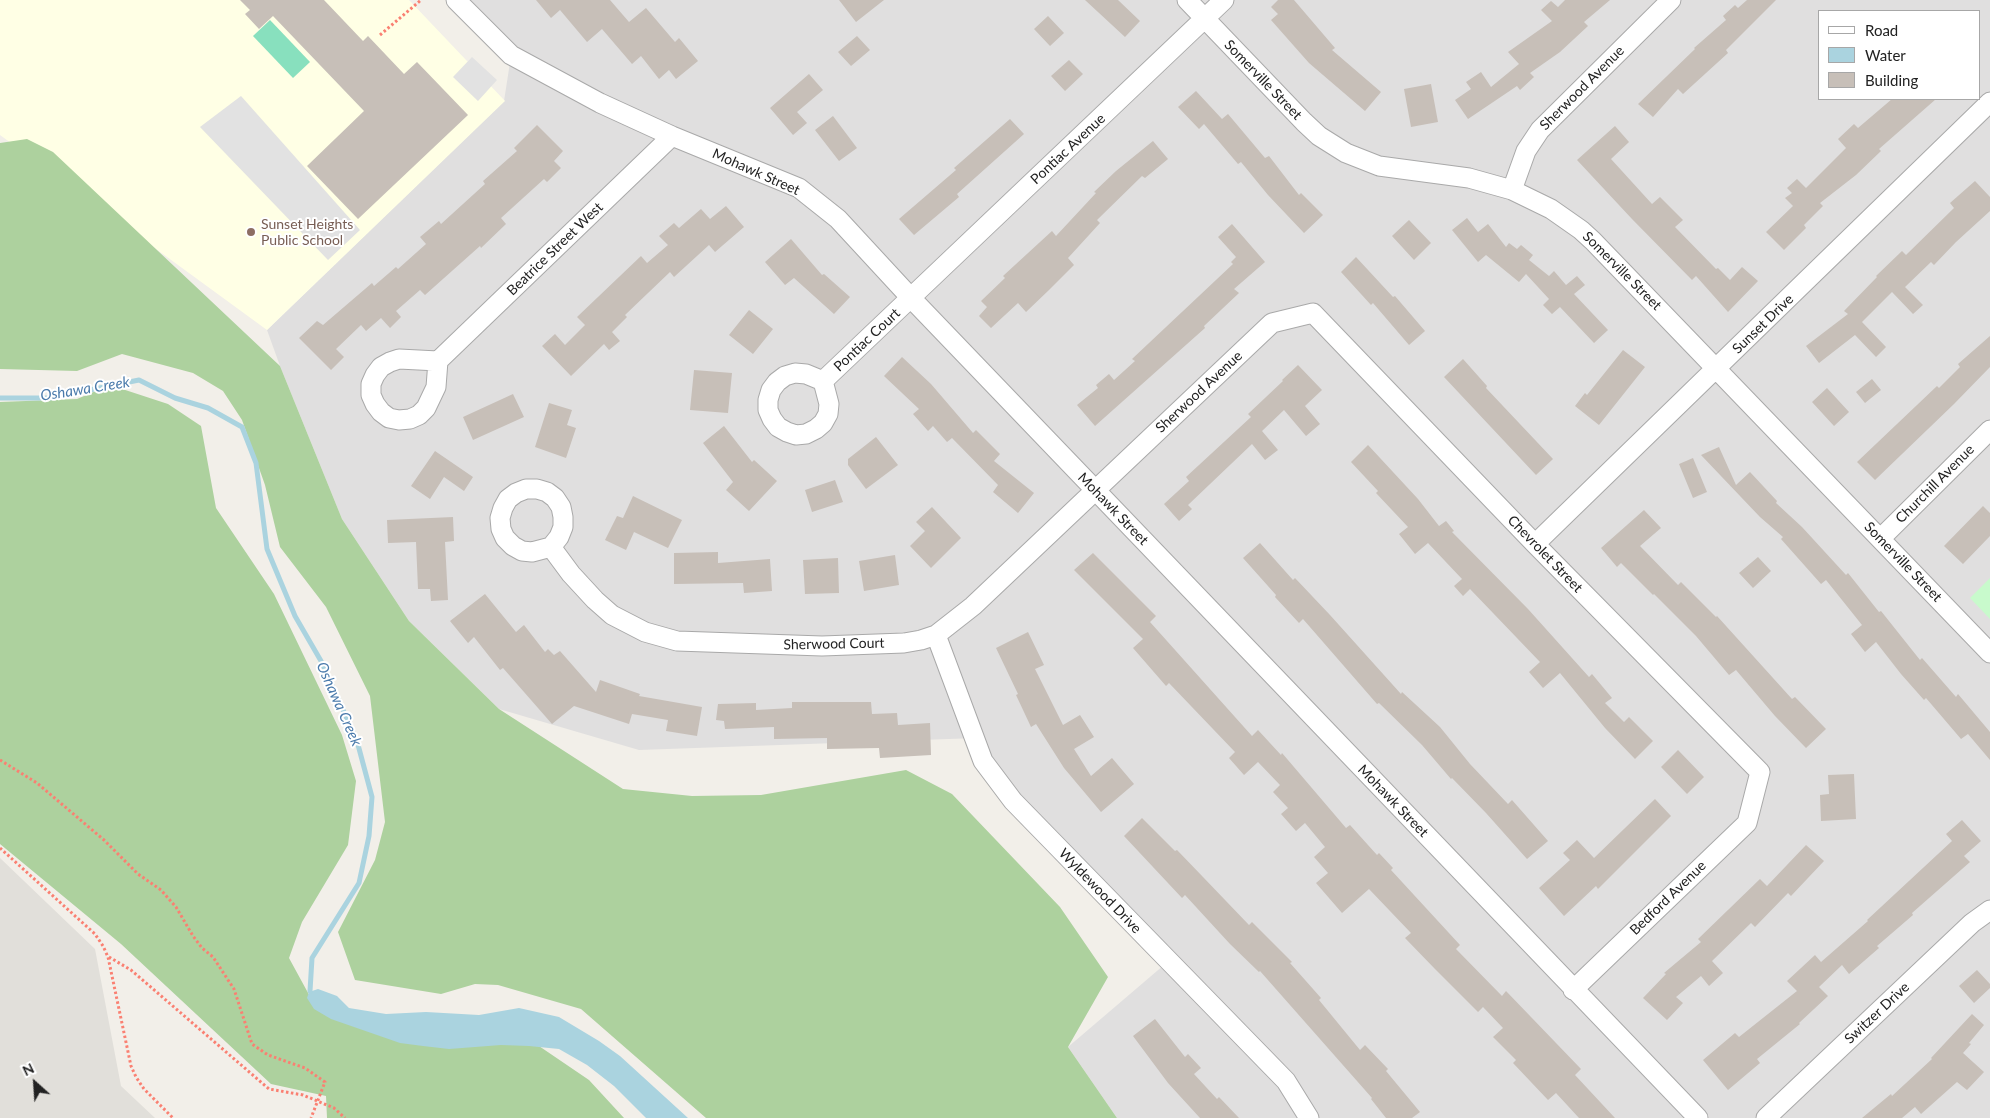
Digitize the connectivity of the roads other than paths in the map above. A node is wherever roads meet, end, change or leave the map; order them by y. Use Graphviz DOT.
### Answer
graph roads {
  1 [pos="456,0"];
  2 [pos="1187,0"];
  3 [pos="1224,0"];
  4 [pos="1671,0"];
  5 [pos="1205,18"];
  6 [pos="1990,102"];
  7 [pos="672,136"];
  8 [pos="1512,190"];
  9 [pos="911,298"];
  10 [pos="1313,313"];
  11 [pos="438,361"];
  12 [pos="1717,368"];
  13 [pos="822,381"];
  14 [pos="1990,430"];
  15 [pos="1095,490"];
  16 [pos="1881,538"];
  17 [pos="1535,544"];
  18 [pos="551,547"];
  19 [pos="936,635"];
  20 [pos="1990,653"];
  21 [pos="1753,800"];
  22 [pos="1990,910"];
  23 [pos="1573,990"];
  24 [pos="1310,1118"];
  25 [pos="1698,1118"];
  26 [pos="1766,1118"];
  1 -- 7 [label="street, Mohawk Street"];
  2 -- 5 [label="street, Somerville Street"];
  3 -- 5 [label="street, Pontiac Avenue"];
  4 -- 8 [label="street, Sherwood Avenue"];
  5 -- 8 [label="street, Somerville Street"];
  5 -- 9 [label="street, Pontiac Avenue"];
  6 -- 12 [label="street, Sunset Drive"];
  7 -- 9 [label="street, Mohawk Street"];
  7 -- 11 [label="street, Beatrice Street West"];
  8 -- 12 [label="street, Somerville Street"];
  9 -- 13 [label="street, Pontiac Court"];
  9 -- 15 [label="street, Mohawk Street"];
  10 -- 15 [label="street, Sherwood Avenue"];
  10 -- 17 [label="street, Chevrolet Street"];
  12 -- 16 [label="street, Somerville Street"];
  12 -- 17 [label="street, Sunset Drive"];
  14 -- 16 [label="street, Churchill Avenue"];
  15 -- 19 [label="street, Sherwood Court"];
  15 -- 23 [label="street, Mohawk Street"];
  16 -- 20 [label="street, Somerville Street"];
  17 -- 21 [label="street, Chevrolet Street"];
  18 -- 19 [label="street, Sherwood Court"];
  19 -- 24 [label="street, Wyldewood Drive"];
  21 -- 23 [label="street, Bedford Avenue"];
  22 -- 26 [label="street, Switzer Drive"];
  23 -- 25 [label="street, Mohawk Street"];
}
